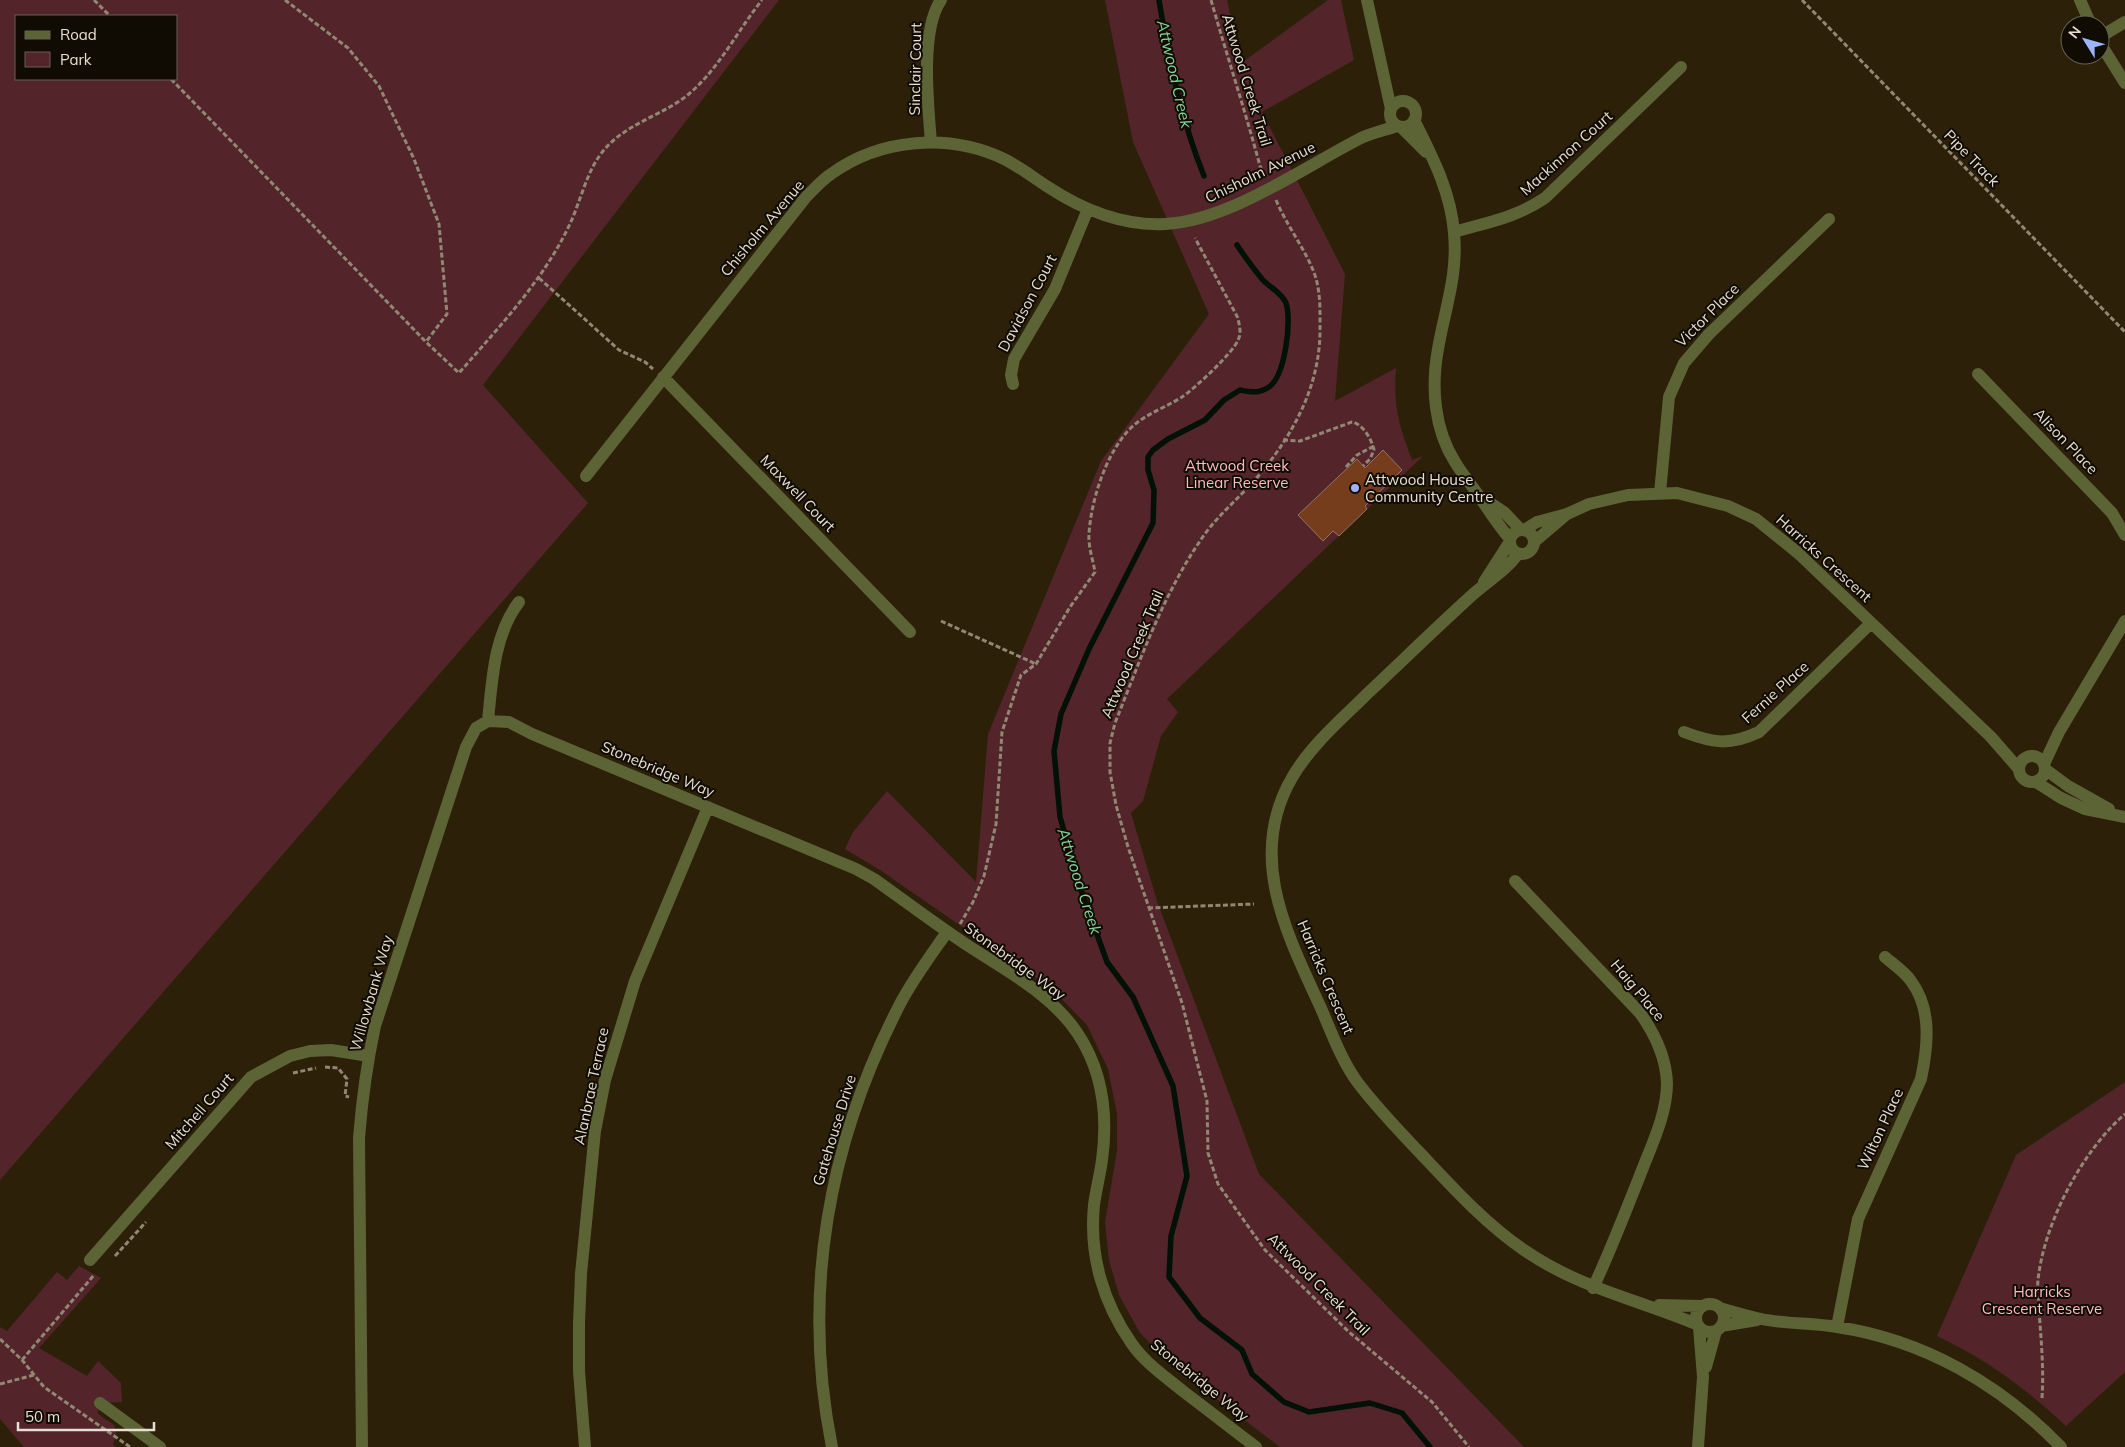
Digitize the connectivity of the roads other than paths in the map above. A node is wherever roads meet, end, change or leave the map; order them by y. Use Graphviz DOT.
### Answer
graph roads {
  1 [pos="941,0"];
  2 [pos="1366,0"];
  3 [pos="2080,0"];
  4 [pos="2087,15"];
  5 [pos="2125,22"];
  6 [pos="2110,31"];
  7 [pos="2110,58"];
  8 [pos="1383,65"];
  9 [pos="1681,67"];
  10 [pos="2125,83"];
  11 [pos="1404,102"];
  12 [pos="1390,111"];
  13 [pos="1414,120"];
  14 [pos="1399,127"];
  15 [pos="1364,137"];
  16 [pos="931,142"];
  17 [pos="1434,161"];
  18 [pos="1088,209"];
  19 [pos="1829,219"];
  20 [pos="1454,232"];
  21 [pos="1978,374"];
  22 [pos="663,377"];
  23 [pos="1013,384"];
  24 [pos="586,476"];
  25 [pos="1660,493"];
  26 [pos="1479,496"];
  27 [pos="1567,514"];
  28 [pos="1523,530"];
  29 [pos="2125,535"];
  30 [pos="1509,541"];
  31 [pos="1534,542"];
  32 [pos="1518,554"];
  33 [pos="1480,588"];
  34 [pos="519,602"];
  35 [pos="2125,621"];
  36 [pos="1872,623"];
  37 [pos="910,632"];
  38 [pos="488,721"];
  39 [pos="1684,732"];
  40 [pos="1990,737"];
  41 [pos="2038,762"];
  42 [pos="2018,768"];
  43 [pos="2036,782"];
  44 [pos="708,807"];
  45 [pos="2123,817"];
  46 [pos="1515,881"];
  47 [pos="950,934"];
  48 [pos="1885,957"];
  49 [pos="369,1056"];
  50 [pos="90,1260"];
  51 [pos="1593,1288"];
  52 [pos="1649,1305"];
  53 [pos="1700,1306"];
  54 [pos="1720,1308"];
  55 [pos="1762,1319"];
  56 [pos="1698,1325"];
  57 [pos="1837,1327"];
  58 [pos="1719,1328"];
  59 [pos="1703,1377"];
  60 [pos="100,1403"];
  61 [pos="160,1447"];
  62 [pos="362,1447"];
  63 [pos="586,1447"];
  64 [pos="832,1447"];
  65 [pos="1256,1447"];
  66 [pos="1698,1447"];
  67 [pos="2061,1447"];
  1 -- 16 [label="street, Sinclair Court"];
  2 -- 8 [label="street"];
  3 -- 4 [label="street"];
  5 -- 6 [label="street"];
  7 -- 10 [label="street"];
  8 -- 11 [label="street"];
  8 -- 12 [label="street"];
  9 -- 20 [label="street, Mackinnon Court"];
  11 -- 12 [label="street"];
  11 -- 13 [label="street"];
  12 -- 14 [label="street"];
  12 -- 15 [label="street, Chisholm Avenue"];
  13 -- 14 [label="street"];
  13 -- 17 [label="street"];
  14 -- 15 [label="street, Chisholm Avenue"];
  14 -- 17 [label="street"];
  15 -- 18 [label="street, Chisholm Avenue"];
  16 -- 18 [label="street, Chisholm Avenue"];
  16 -- 22 [label="street, Chisholm Avenue"];
  17 -- 20 [label="street"];
  18 -- 23 [label="street, Davidson Court"];
  19 -- 25 [label="street, Victor Place"];
  20 -- 26 [label="street"];
  21 -- 29 [label="street, Alison Place"];
  22 -- 24 [label="street, Chisholm Avenue"];
  22 -- 37 [label="street, Maxwell Court"];
  25 -- 27 [label="street, Harricks Crescent"];
  25 -- 36 [label="street, Harricks Crescent"];
  26 -- 28 [label="street"];
  26 -- 30 [label="street"];
  27 -- 28 [label="street, Harricks Crescent"];
  27 -- 31 [label="street, Harricks Crescent"];
  28 -- 30 [label="street"];
  28 -- 31 [label="street"];
  30 -- 32 [label="street"];
  30 -- 33 [label="street, Harricks Crescent"];
  31 -- 32 [label="street"];
  32 -- 33 [label="street, Harricks Crescent"];
  33 -- 51 [label="street, Harricks Crescent"];
  34 -- 38 [label="street"];
  35 -- 41 [label="street"];
  36 -- 39 [label="street, Fernie Place"];
  36 -- 40 [label="street, Harricks Crescent"];
  38 -- 44 [label="street, Stonebridge Way"];
  38 -- 49 [label="street, Willowbank Way"];
  40 -- 41 [label="street, Harricks Crescent"];
  40 -- 42 [label="street, Harricks Crescent"];
  41 -- 42 [label="street"];
  41 -- 43 [label="street"];
  41 -- 45 [label="street, Harricks Crescent"];
  42 -- 43 [label="street, Harricks Crescent"];
  43 -- 45 [label="street, Harricks Crescent"];
  44 -- 47 [label="street, Stonebridge Way"];
  44 -- 63 [label="street, Alanbrae Terrace"];
  46 -- 51 [label="street, Haig Place"];
  47 -- 64 [label="street, Gatehouse Drive"];
  47 -- 65 [label="street, Stonebridge Way"];
  48 -- 57 [label="street, Wilton Place"];
  49 -- 50 [label="street, Mitchell Court"];
  49 -- 62 [label="street, Willowbank Way"];
  51 -- 52 [label="street, Harricks Crescent"];
  52 -- 53 [label="street, Harricks Crescent"];
  52 -- 56 [label="street, Harricks Crescent"];
  53 -- 54 [label="street"];
  53 -- 56 [label="street"];
  54 -- 55 [label="street"];
  54 -- 58 [label="street"];
  55 -- 57 [label="street"];
  55 -- 58 [label="street"];
  56 -- 58 [label="street"];
  56 -- 59 [label="street"];
  57 -- 67 [label="street"];
  58 -- 59 [label="street"];
  59 -- 66 [label="street"];
  60 -- 61 [label="street"];
}
